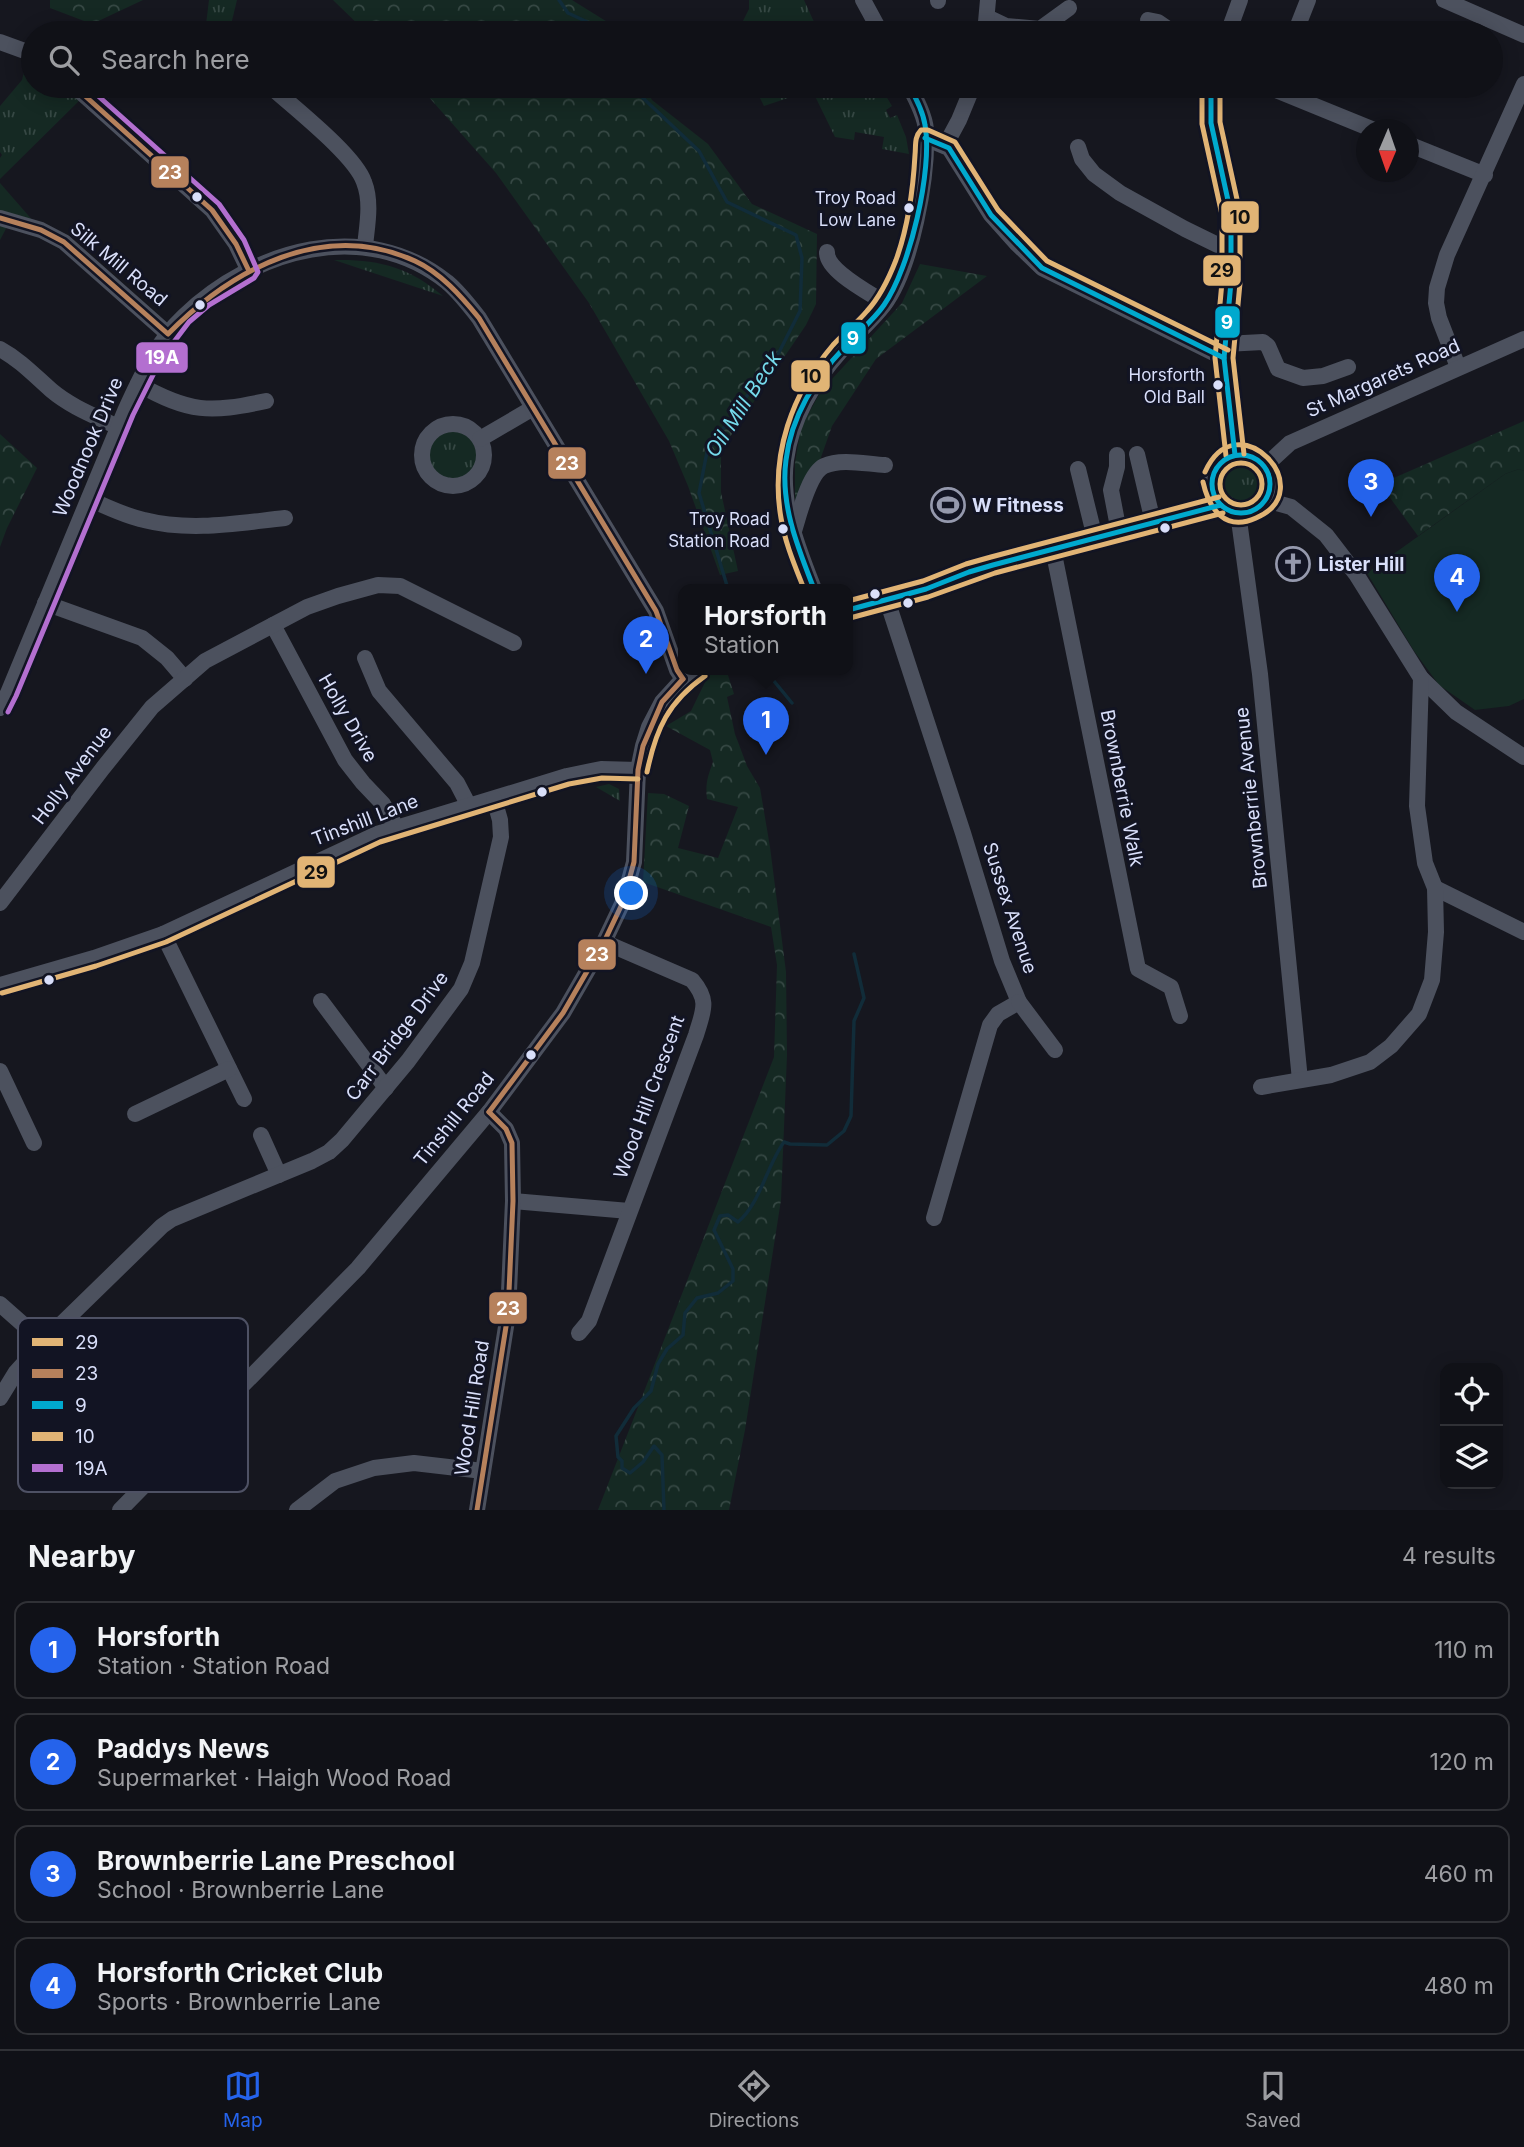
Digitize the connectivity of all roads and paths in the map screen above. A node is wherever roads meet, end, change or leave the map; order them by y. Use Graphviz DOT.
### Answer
graph roads {
  1 [pos="863,0"];
  2 [pos="988,0"];
  3 [pos="1240,0"];
  4 [pos="1308,0"];
  5 [pos="1444,0"];
  6 [pos="1069,8"];
  7 [pos="1148,20"];
  8 [pos="874,21"];
  9 [pos="986,21"];
  10 [pos="1051,21"];
  11 [pos="1153,21"];
  12 [pos="1232,21"];
  13 [pos="1300,21"];
  14 [pos="1492,21"];
  15 [pos="1503,26"];
  16 [pos="1524,35"];
  17 [pos="0,42"];
  18 [pos="21,50"];
  19 [pos="1524,84"];
  20 [pos="87,98"];
  21 [pos="98,98"];
  22 [pos="283,98"];
  23 [pos="914,98"];
  24 [pos="968,98"];
  25 [pos="1211,98"];
  26 [pos="1298,98"];
  27 [pos="93,103"];
  28 [pos="1356,122"];
  29 [pos="925,138"];
  30 [pos="945,146"];
  31 [pos="1078,147"];
  32 [pos="1419,148"];
  33 [pos="1485,175"];
  34 [pos="0,218"];
  35 [pos="365,246"];
  36 [pos="827,252"];
  37 [pos="1232,252"];
  38 [pos="249,271"];
  39 [pos="885,303"];
  40 [pos="168,334"];
  41 [pos="1524,339"];
  42 [pos="0,349"];
  43 [pos="1224,351"];
  44 [pos="1348,367"];
  45 [pos="1458,367"];
  46 [pos="138,384"];
  47 [pos="266,401"];
  48 [pos="533,408"];
  49 [pos="118,427"];
  50 [pos="481,439"];
  51 [pos="1137,454"];
  52 [pos="1117,455"];
  53 [pos="1235,455"];
  54 [pos="885,465"];
  55 [pos="1265,466"];
  56 [pos="1079,469"];
  57 [pos="89,499"];
  58 [pos="1266,500"];
  59 [pos="1221,505"];
  60 [pos="1238,513"];
  61 [pos="285,517"];
  62 [pos="1153,522"];
  63 [pos="1119,532"];
  64 [pos="793,533"];
  65 [pos="1094,538"];
  66 [pos="1053,549"];
  67 [pos="812,584"];
  68 [pos="887,600"];
  69 [pos="45,603"];
  70 [pos="853,609"];
  71 [pos="273,625"];
  72 [pos="514,643"];
  73 [pos="365,659"];
  74 [pos="678,672"];
  75 [pos="680,675"];
  76 [pos="690,675"];
  77 [pos="1421,678"];
  78 [pos="185,679"];
  79 [pos="683,679"];
  80 [pos="0,708"];
  81 [pos="1524,757"];
  82 [pos="638,770"];
  83 [pos="494,799"];
  84 [pos="469,806"];
  85 [pos="396,827"];
  86 [pos="1435,888"];
  87 [pos="0,903"];
  88 [pos="1524,932"];
  89 [pos="163,934"];
  90 [pos="604,942"];
  91 [pos="0,985"];
  92 [pos="321,1001"];
  93 [pos="1019,1002"];
  94 [pos="1180,1016"];
  95 [pos="1055,1050"];
  96 [pos="229,1069"];
  97 [pos="0,1071"];
  98 [pos="1300,1080"];
  99 [pos="1261,1087"];
  100 [pos="386,1088"];
  101 [pos="244,1099"];
  102 [pos="489,1112"];
  103 [pos="135,1114"];
  104 [pos="261,1135"];
  105 [pos="34,1143"];
  106 [pos="279,1175"];
  107 [pos="513,1201"];
  108 [pos="629,1211"];
  109 [pos="934,1218"];
  110 [pos="0,1304"];
  111 [pos="68,1318"];
  112 [pos="18,1320"];
  113 [pos="579,1332"];
  114 [pos="18,1370"];
  115 [pos="248,1380"];
  116 [pos="0,1398"];
  117 [pos="484,1471"];
  118 [pos="138,1492"];
  119 [pos="120,1510"];
  120 [pos="298,1510"];
  121 [pos="477,1510"];
  1 -- 8 [label="street"];
  2 -- 9 [label="street"];
  3 -- 12 [label="street"];
  4 -- 13 [label="street"];
  5 -- 14 [label="street"];
  6 -- 10 [label="street"];
  7 -- 11 [label="street"];
  15 -- 16 [label="street"];
  17 -- 18 [label="street"];
  19 -- 33 [label="street"];
  20 -- 27 [label="street"];
  21 -- 27 [label="street"];
  22 -- 35 [label="street"];
  23 -- 29 [label="street"];
  24 -- 30 [label="street"];
  25 -- 37 [label="street"];
  26 -- 28 [label="street"];
  27 -- 38 [label="street"];
  29 -- 30 [label="street"];
  29 -- 39 [label="street"];
  30 -- 43 [label="street"];
  31 -- 37 [label="street"];
  32 -- 33 [label="street"];
  33 -- 45 [label="street"];
  34 -- 40 [label="street, Silk Mill Road"];
  35 -- 38 [label="street, Woodnook Drive"];
  35 -- 48 [label="street, Woodnook Drive"];
  36 -- 39 [label="street"];
  37 -- 43 [label="street"];
  38 -- 40 [label="street, Woodnook Drive"];
  39 -- 64 [label="street"];
  40 -- 46 [label="street, Woodnook Drive"];
  41 -- 45 [label="street, St Margarets Road"];
  42 -- 49 [label="street"];
  43 -- 44 [label="street"];
  43 -- 53 [label="street"];
  45 -- 55 [label="street, St Margarets Road"];
  46 -- 47 [label="street"];
  46 -- 49 [label="street, Woodnook Drive"];
  48 -- 50 [label="street"];
  48 -- 74 [label="street, Woodnook Drive"];
  49 -- 57 [label="street, Woodnook Drive"];
  51 -- 62 [label="street"];
  52 -- 63 [label="street"];
  53 -- 55 [label="street"];
  53 -- 59 [label="street"];
  54 -- 64 [label="street"];
  55 -- 58 [label="street"];
  56 -- 65 [label="street"];
  57 -- 61 [label="street"];
  57 -- 69 [label="street, Woodnook Drive"];
  58 -- 60 [label="street"];
  58 -- 77 [label="street"];
  59 -- 60 [label="street"];
  59 -- 62 [label="street"];
  60 -- 98 [label="street, Brownberrie Avenue"];
  62 -- 63 [label="street"];
  63 -- 65 [label="street"];
  64 -- 67 [label="street"];
  65 -- 66 [label="street"];
  66 -- 68 [label="street"];
  66 -- 94 [label="street, Brownberrie Walk"];
  68 -- 70 [label="street"];
  68 -- 93 [label="street, Sussex Avenue"];
  69 -- 78 [label="street"];
  69 -- 80 [label="street, Woodnook Drive"];
  71 -- 72 [label="street, Holly Avenue"];
  71 -- 78 [label="street, Holly Avenue"];
  71 -- 85 [label="street, Holly Drive"];
  73 -- 84 [label="street"];
  75 -- 79 [label="street, Woodnook Drive"];
  76 -- 79 [label="street, Tinshill Road"];
  77 -- 81 [label="street"];
  77 -- 86 [label="street"];
  78 -- 87 [label="street, Holly Avenue"];
  79 -- 82 [label="street, Tinshill Road"];
  82 -- 83 [label="street, Tinshill Lane"];
  82 -- 90 [label="street, Tinshill Road"];
  83 -- 84 [label="street, Tinshill Lane"];
  83 -- 100 [label="street, Carr Bridge Drive"];
  84 -- 85 [label="street, Tinshill Lane"];
  85 -- 89 [label="street, Tinshill Lane"];
  86 -- 88 [label="street"];
  86 -- 98 [label="street"];
  89 -- 91 [label="street, Tinshill Lane"];
  89 -- 96 [label="street"];
  90 -- 102 [label="street, Tinshill Road"];
  90 -- 108 [label="street, Wood Hill Crescent"];
  92 -- 100 [label="street"];
  93 -- 95 [label="street"];
  93 -- 109 [label="street, Sussex Avenue"];
  96 -- 101 [label="street"];
  96 -- 103 [label="street"];
  97 -- 105 [label="street"];
  98 -- 99 [label="street"];
  100 -- 106 [label="street, Carr Bridge Drive"];
  102 -- 107 [label="street, Wood Hill Road"];
  102 -- 115 [label="street, Tinshill Road"];
  104 -- 106 [label="street"];
  106 -- 111 [label="street, Carr Bridge Drive"];
  107 -- 108 [label="street"];
  107 -- 117 [label="street, Wood Hill Road"];
  108 -- 113 [label="street, Wood Hill Crescent"];
  110 -- 112 [label="street"];
  114 -- 116 [label="street, Carr Bridge Drive"];
  117 -- 120 [label="street"];
  117 -- 121 [label="street, Wood Hill Road"];
  118 -- 119 [label="street, Tinshill Road"];
}
